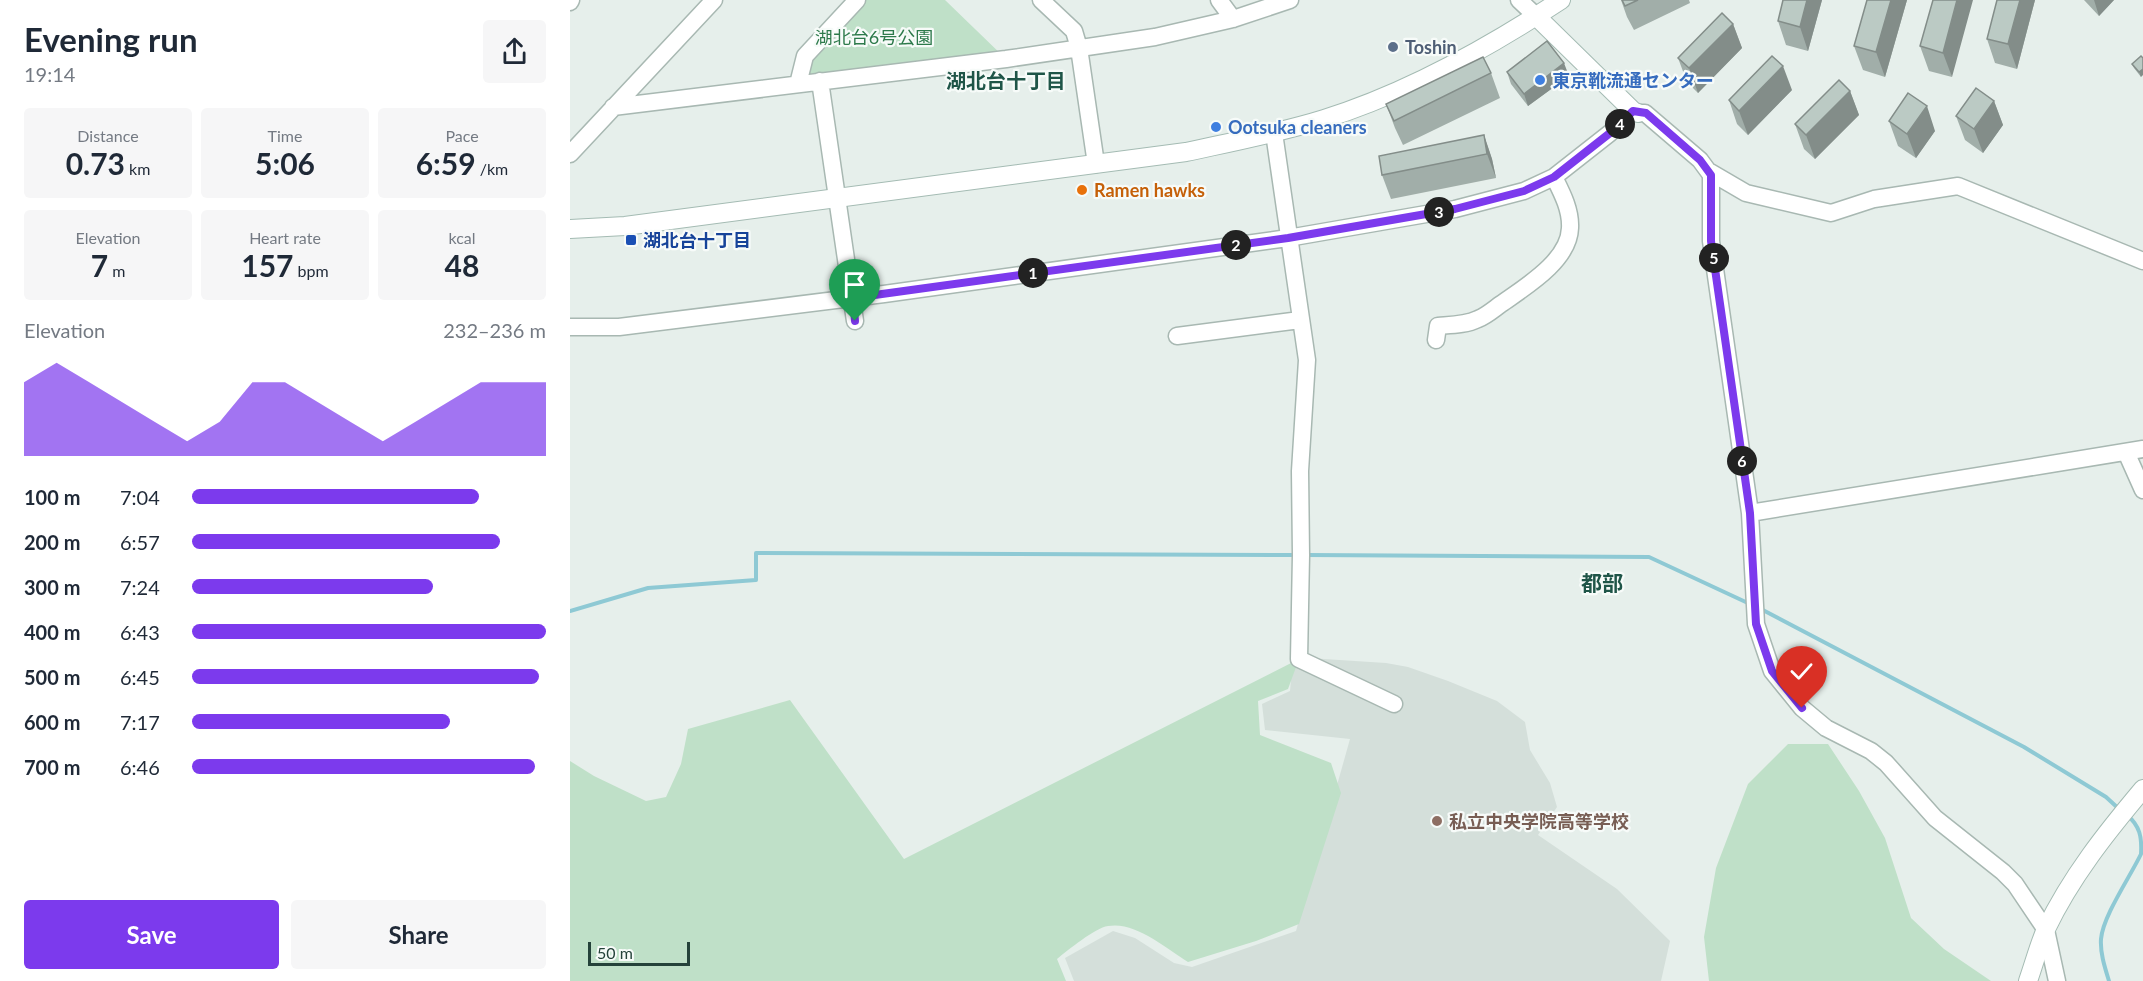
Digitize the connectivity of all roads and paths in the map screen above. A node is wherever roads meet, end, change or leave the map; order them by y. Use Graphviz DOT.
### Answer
graph roads {
  1 [pos="714,0"];
  2 [pos="857,0"];
  3 [pos="1041,0"];
  4 [pos="1219,0"];
  5 [pos="1290,0"];
  6 [pos="1519,0"];
  7 [pos="1561,0"];
  8 [pos="1536,16"];
  9 [pos="1233,19"];
  10 [pos="1079,48"];
  11 [pos="820,81"];
  12 [pos="798,84"];
  13 [pos="613,107"];
  14 [pos="1636,112"];
  15 [pos="1274,133"];
  16 [pos="570,154"];
  17 [pos="1096,164"];
  18 [pos="1710,172"];
  19 [pos="1554,177"];
  20 [pos="837,197"];
  21 [pos="570,229"];
  22 [pos="1288,238"];
  23 [pos="2143,261"];
  24 [pos="853,298"];
  25 [pos="1300,320"];
  26 [pos="855,321"];
  27 [pos="570,327"];
  28 [pos="1177,336"];
  29 [pos="1436,340"];
  30 [pos="2143,449"];
  31 [pos="2126,452"];
  32 [pos="2143,490"];
  33 [pos="1750,513"];
  34 [pos="1394,704"];
  35 [pos="2143,789"];
  36 [pos="2046,930"];
  37 [pos="2028,981"];
  38 [pos="2057,981"];
  1 -- 13 [label="street"];
  2 -- 12 [label="street"];
  3 -- 10 [label="street"];
  4 -- 9 [label="street"];
  5 -- 9 [label="street"];
  6 -- 8 [label="street"];
  7 -- 8 [label="street"];
  8 -- 14 [label="street"];
  8 -- 15 [label="street"];
  9 -- 10 [label="street"];
  10 -- 11 [label="street"];
  10 -- 17 [label="street"];
  11 -- 12 [label="street"];
  11 -- 20 [label="street"];
  12 -- 13 [label="street"];
  13 -- 16 [label="street"];
  14 -- 18 [label="street"];
  14 -- 19 [label="street"];
  15 -- 17 [label="street"];
  15 -- 22 [label="street"];
  17 -- 20 [label="street"];
  18 -- 23 [label="street"];
  18 -- 33 [label="street"];
  19 -- 22 [label="street"];
  19 -- 29 [label="street"];
  20 -- 21 [label="street"];
  20 -- 24 [label="street"];
  22 -- 24 [label="street"];
  22 -- 25 [label="street"];
  24 -- 26 [label="street"];
  24 -- 27 [label="street"];
  25 -- 28 [label="street"];
  25 -- 34 [label="street"];
  30 -- 31 [label="street"];
  31 -- 32 [label="street"];
  31 -- 33 [label="street"];
  33 -- 36 [label="street"];
  35 -- 36 [label="street"];
  36 -- 37 [label="street"];
  36 -- 38 [label="street"];
}
